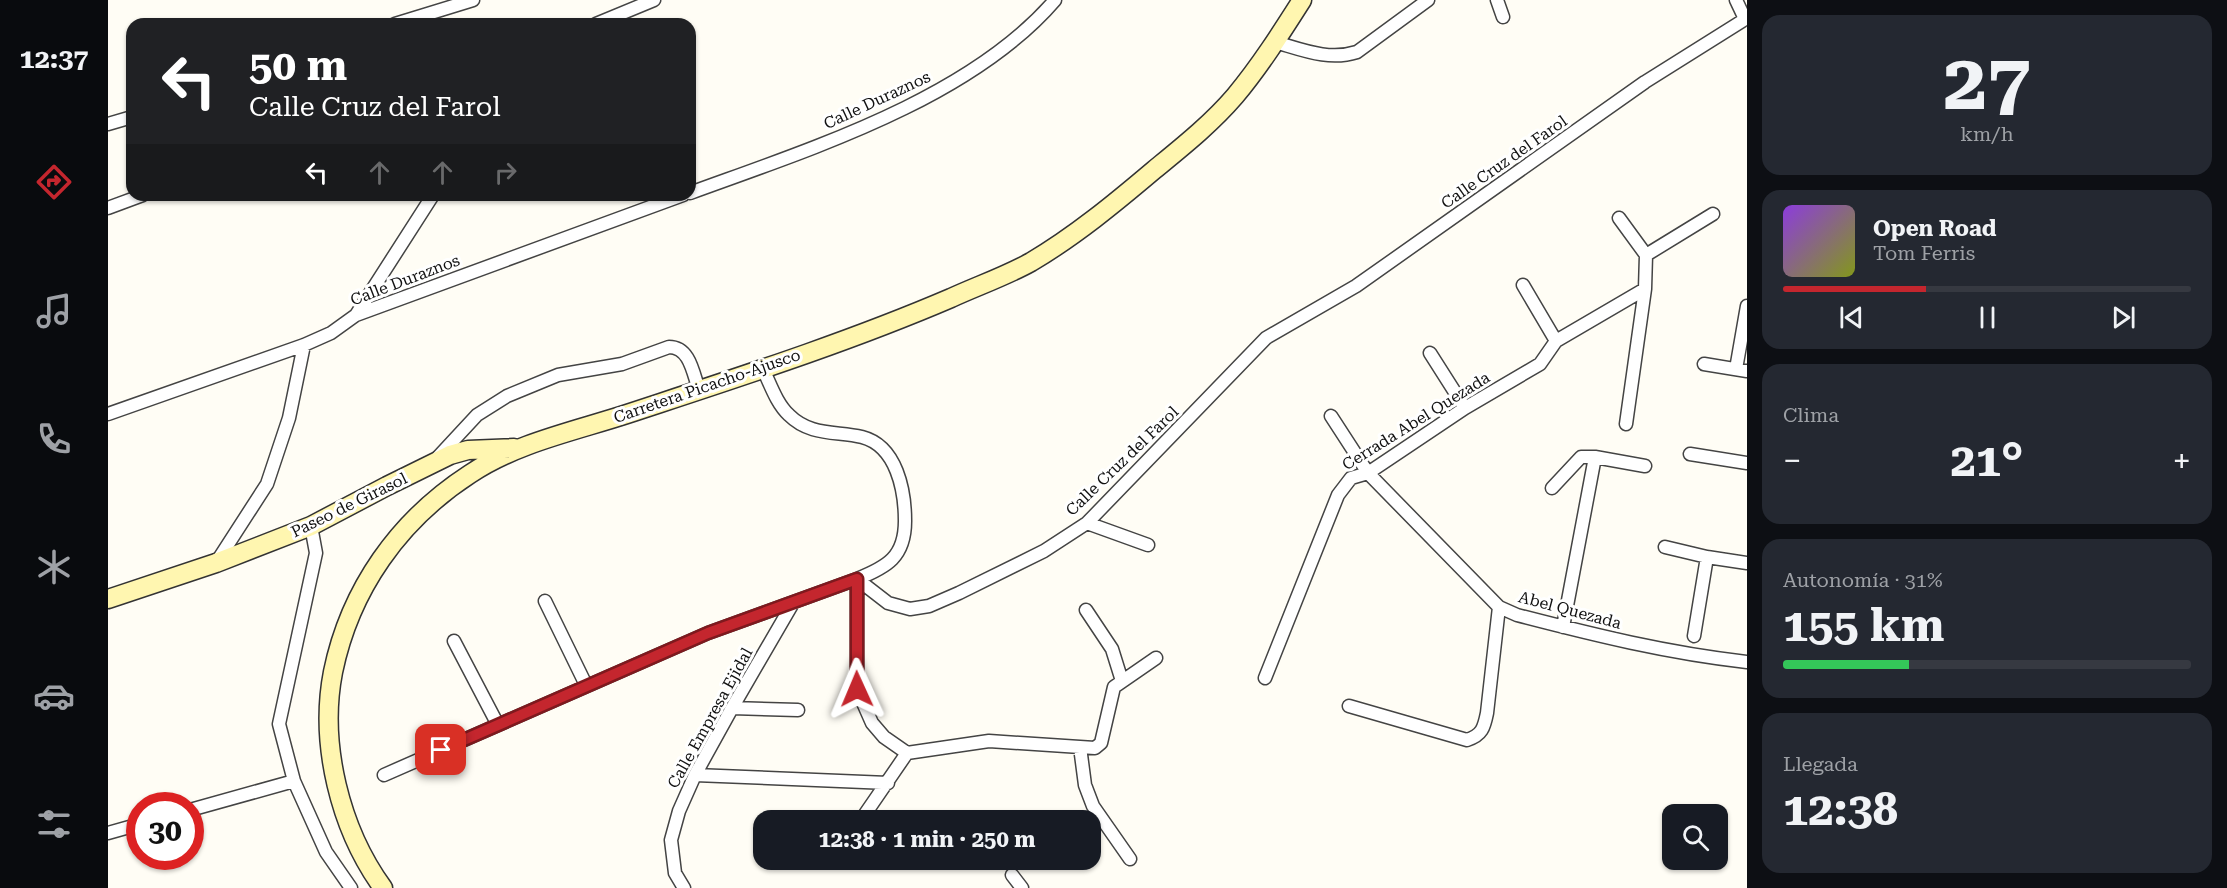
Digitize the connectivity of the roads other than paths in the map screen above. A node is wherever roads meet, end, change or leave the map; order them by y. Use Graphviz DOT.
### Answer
graph roads {
  1 [pos="473,0"];
  2 [pos="654,0"];
  3 [pos="1055,0"];
  4 [pos="1302,0"];
  5 [pos="1428,0"];
  6 [pos="1497,0"];
  7 [pos="1736,0"];
  8 [pos="1503,17"];
  9 [pos="414,18"];
  10 [pos="610,18"];
  11 [pos="1746,19"];
  12 [pos="1275,42"];
  13 [pos="126,119"];
  14 [pos="108,124"];
  15 [pos="696,191"];
  16 [pos="127,201"];
  17 [pos="429,201"];
  18 [pos="667,201"];
  19 [pos="108,208"];
  20 [pos="1713,214"];
  21 [pos="1619,218"];
  22 [pos="1646,255"];
  23 [pos="1523,285"];
  24 [pos="1646,289"];
  25 [pos="1747,306"];
  26 [pos="356,315"];
  27 [pos="1556,341"];
  28 [pos="304,345"];
  29 [pos="1430,353"];
  30 [pos="1704,364"];
  31 [pos="762,367"];
  32 [pos="1742,370"];
  33 [pos="699,390"];
  34 [pos="1465,408"];
  35 [pos="108,414"];
  36 [pos="1331,416"];
  37 [pos="1626,424"];
  38 [pos="524,447"];
  39 [pos="1690,454"];
  40 [pos="1595,457"];
  41 [pos="1747,463"];
  42 [pos="431,464"];
  43 [pos="1645,466"];
  44 [pos="1368,473"];
  45 [pos="1552,488"];
  46 [pos="1087,523"];
  47 [pos="311,526"];
  48 [pos="1148,544"];
  49 [pos="1665,548"];
  50 [pos="1707,557"];
  51 [pos="216,563"];
  52 [pos="1747,563"];
  53 [pos="857,579"];
  54 [pos="108,599"];
  55 [pos="545,601"];
  56 [pos="793,603"];
  57 [pos="1499,607"];
  58 [pos="1086,610"];
  59 [pos="1563,627"];
  60 [pos="1694,636"];
  61 [pos="454,641"];
  62 [pos="1156,658"];
  63 [pos="1747,662"];
  64 [pos="1265,678"];
  65 [pos="1122,681"];
  66 [pos="586,685"];
  67 [pos="1349,706"];
  68 [pos="732,708"];
  69 [pos="798,710"];
  70 [pos="498,725"];
  71 [pos="1080,747"];
  72 [pos="907,753"];
  73 [pos="384,774"];
  74 [pos="695,775"];
  75 [pos="294,781"];
  76 [pos="888,783"];
  77 [pos="204,806"];
  78 [pos="868,810"];
  79 [pos="126,828"];
  80 [pos="108,833"];
  81 [pos="1130,859"];
  82 [pos="1012,874"];
  83 [pos="351,888"];
  84 [pos="383,888"];
  85 [pos="684,888"];
  86 [pos="1022,888"];
  1 -- 9 [label="street"];
  2 -- 10 [label="street"];
  3 -- 15 [label="street, Calle Duraznos"];
  4 -- 12 [label="main road, Carretera Picacho-Ajusco"];
  5 -- 12 [label="street"];
  6 -- 8 [label="street"];
  7 -- 11 [label="street"];
  11 -- 46 [label="street, Calle Cruz del Farol"];
  12 -- 31 [label="main road, Carretera Picacho-Ajusco"];
  13 -- 14 [label="street"];
  16 -- 19 [label="street"];
  17 -- 26 [label="street"];
  18 -- 26 [label="street, Calle Duraznos"];
  20 -- 22 [label="street"];
  21 -- 22 [label="street"];
  22 -- 24 [label="street"];
  23 -- 27 [label="street"];
  24 -- 27 [label="street, Cerrada Abel Quezada"];
  24 -- 37 [label="street"];
  25 -- 32 [label="street"];
  26 -- 28 [label="street, Calle Duraznos"];
  27 -- 34 [label="street, Cerrada Abel Quezada"];
  28 -- 35 [label="street, Calle Duraznos"];
  28 -- 51 [label="street"];
  29 -- 34 [label="street"];
  30 -- 32 [label="street"];
  31 -- 33 [label="main road, Carretera Picacho-Ajusco"];
  31 -- 53 [label="street"];
  33 -- 38 [label="main road, Carretera Picacho-Ajusco"];
  33 -- 42 [label="street"];
  34 -- 44 [label="street, Cerrada Abel Quezada"];
  36 -- 44 [label="street, Abel Quezada"];
  38 -- 42 [label="main road, Paseo de Girasol"];
  38 -- 84 [label="main road, Carretera Picacho-Ajusco"];
  39 -- 41 [label="street"];
  40 -- 43 [label="street"];
  40 -- 45 [label="street"];
  40 -- 59 [label="street"];
  42 -- 47 [label="main road, Paseo de Girasol"];
  44 -- 57 [label="street, Abel Quezada"];
  44 -- 64 [label="street, Cerrada Abel Quezada"];
  46 -- 48 [label="street"];
  46 -- 53 [label="street, Calle Cruz del Farol"];
  47 -- 51 [label="main road, Paseo de Girasol"];
  47 -- 75 [label="street"];
  49 -- 50 [label="street"];
  50 -- 52 [label="street"];
  50 -- 60 [label="street"];
  51 -- 54 [label="main road, Paseo de Girasol"];
  53 -- 56 [label="street"];
  53 -- 72 [label="street"];
  55 -- 66 [label="street"];
  56 -- 66 [label="street"];
  56 -- 68 [label="street, Calle Empresa Ejidal"];
  57 -- 59 [label="street, Abel Quezada"];
  57 -- 67 [label="street"];
  58 -- 65 [label="street"];
  59 -- 63 [label="street, Abel Quezada"];
  61 -- 70 [label="street"];
  62 -- 65 [label="street"];
  65 -- 71 [label="street"];
  66 -- 70 [label="street"];
  68 -- 69 [label="street"];
  68 -- 74 [label="street, Calle Empresa Ejidal"];
  70 -- 73 [label="street"];
  71 -- 72 [label="street"];
  71 -- 81 [label="street"];
  72 -- 76 [label="street"];
  74 -- 76 [label="street"];
  74 -- 85 [label="street, Calle Empresa Ejidal"];
  75 -- 77 [label="street"];
  75 -- 83 [label="street"];
  76 -- 78 [label="street"];
  79 -- 80 [label="street"];
  82 -- 86 [label="street"];
}
